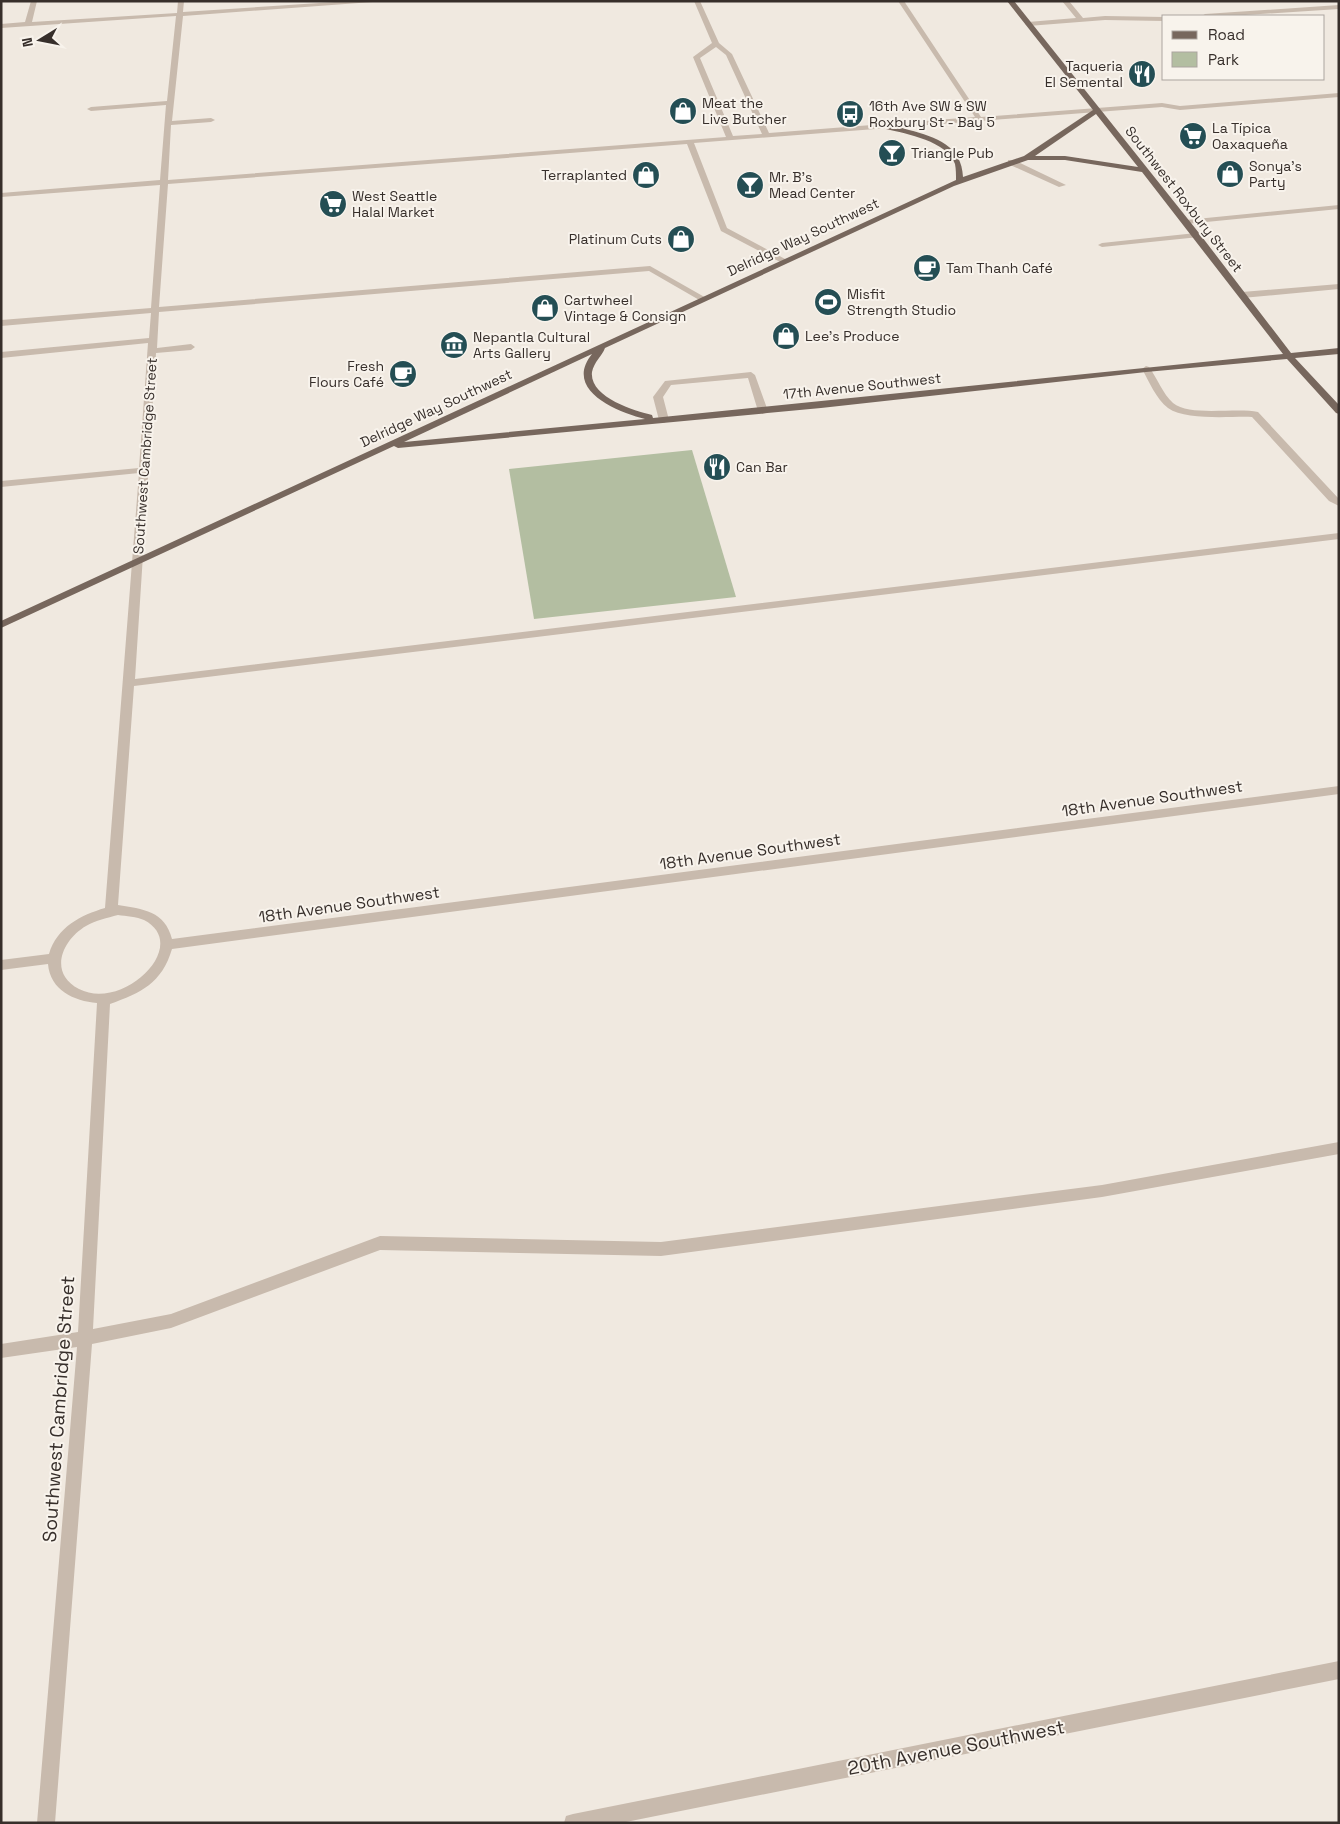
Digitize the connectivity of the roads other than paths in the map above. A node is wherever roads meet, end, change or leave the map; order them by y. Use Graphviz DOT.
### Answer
graph roads {
  1 [pos="34,1"];
  2 [pos="181,1"];
  3 [pos="384,1"];
  4 [pos="697,1"];
  5 [pos="901,1"];
  6 [pos="1010,1"];
  7 [pos="1065,1"];
  8 [pos="1314,1"];
  9 [pos="1339,7"];
  10 [pos="1322,8"];
  11 [pos="180,14"];
  12 [pos="1220,15"];
  13 [pos="1162,19"];
  14 [pos="1081,20"];
  15 [pos="28,24"];
  16 [pos="1028,24"];
  17 [pos="1,26"];
  18 [pos="716,44"];
  19 [pos="1339,87"];
  20 [pos="1339,95"];
  21 [pos="170,103"];
  22 [pos="1162,105"];
  23 [pos="91,109"];
  24 [pos="1096,111"];
  25 [pos="211,120"];
  26 [pos="980,120"];
  27 [pos="168,123"];
  28 [pos="889,127"];
  29 [pos="767,136"];
  30 [pos="731,139"];
  31 [pos="690,142"];
  32 [pos="1026,158"];
  33 [pos="1011,162"];
  34 [pos="1143,170"];
  35 [pos="960,180"];
  36 [pos="164,183"];
  37 [pos="1062,185"];
  38 [pos="1,195"];
  39 [pos="1339,207"];
  40 [pos="1186,222"];
  41 [pos="1196,235"];
  42 [pos="1102,244"];
  43 [pos="784,262"];
  44 [pos="1339,286"];
  45 [pos="1242,295"];
  46 [pos="704,299"];
  47 [pos="155,310"];
  48 [pos="1,323"];
  49 [pos="153,340"];
  50 [pos="606,344"];
  51 [pos="191,347"];
  52 [pos="152,351"];
  53 [pos="1339,351"];
  54 [pos="1,355"];
  55 [pos="1290,357"];
  56 [pos="1146,369"];
  57 [pos="763,411"];
  58 [pos="1339,411"];
  59 [pos="664,420"];
  60 [pos="388,446"];
  61 [pos="143,470"];
  62 [pos="1,484"];
  63 [pos="1339,503"];
  64 [pos="1339,536"];
  65 [pos="137,562"];
  66 [pos="1,624"];
  67 [pos="130,683"];
  68 [pos="1339,790"];
  69 [pos="111,912"];
  70 [pos="166,945"];
  71 [pos="54,958"];
  72 [pos="1,965"];
  73 [pos="104,998"];
  74 [pos="1339,1148"];
  75 [pos="84,1338"];
  76 [pos="1,1351"];
  77 [pos="1339,1670"];
  78 [pos="46,1823"];
  79 [pos="573,1823"];
  1 -- 15 [label="street"];
  2 -- 11 [label="street, Southwest Cambridge Street"];
  3 -- 11 [label="street"];
  4 -- 18 [label="street"];
  5 -- 26 [label="street"];
  6 -- 16 [label="main road, Southwest Roxbury Street"];
  7 -- 14 [label="street"];
  8 -- 10 [label="street"];
  9 -- 10 [label="street"];
  10 -- 12 [label="street"];
  11 -- 15 [label="street"];
  11 -- 21 [label="street, Southwest Cambridge Street"];
  13 -- 14 [label="street"];
  14 -- 16 [label="street"];
  15 -- 17 [label="street"];
  16 -- 24 [label="main road, Southwest Roxbury Street"];
  18 -- 29 [label="street"];
  18 -- 30 [label="street"];
  19 -- 22 [label="street"];
  20 -- 22 [label="street"];
  21 -- 23 [label="street"];
  21 -- 27 [label="street, Southwest Cambridge Street"];
  22 -- 24 [label="street"];
  24 -- 26 [label="street"];
  24 -- 32 [label="main road, Delridge Way Southwest"];
  24 -- 34 [label="main road, Southwest Roxbury Street"];
  25 -- 27 [label="street"];
  26 -- 28 [label="street"];
  27 -- 36 [label="street, Southwest Cambridge Street"];
  28 -- 29 [label="street"];
  28 -- 35 [label="main road"];
  29 -- 30 [label="street"];
  30 -- 31 [label="street"];
  31 -- 36 [label="street"];
  31 -- 43 [label="street"];
  32 -- 33 [label="main road, Delridge Way Southwest"];
  32 -- 34 [label="main road"];
  33 -- 35 [label="main road, Delridge Way Southwest"];
  33 -- 37 [label="street"];
  34 -- 40 [label="main road, Southwest Roxbury Street"];
  35 -- 43 [label="main road, Delridge Way Southwest"];
  36 -- 38 [label="street"];
  36 -- 47 [label="street, Southwest Cambridge Street"];
  39 -- 40 [label="street"];
  40 -- 41 [label="main road, Southwest Roxbury Street"];
  41 -- 42 [label="street"];
  41 -- 45 [label="main road, Southwest Roxbury Street"];
  43 -- 46 [label="main road, Delridge Way Southwest"];
  44 -- 45 [label="street"];
  45 -- 55 [label="main road, Southwest Roxbury Street"];
  46 -- 47 [label="street"];
  46 -- 50 [label="main road, Delridge Way Southwest"];
  47 -- 48 [label="street"];
  47 -- 49 [label="street, Southwest Cambridge Street"];
  49 -- 52 [label="street, Southwest Cambridge Street"];
  49 -- 54 [label="street"];
  50 -- 59 [label="main road"];
  50 -- 60 [label="main road, Delridge Way Southwest"];
  51 -- 52 [label="street"];
  52 -- 61 [label="street, Southwest Cambridge Street"];
  53 -- 55 [label="main road, 17th Avenue Southwest"];
  55 -- 56 [label="main road, 17th Avenue Southwest"];
  55 -- 58 [label="main road, Southwest Roxbury Street"];
  56 -- 57 [label="main road, 17th Avenue Southwest"];
  56 -- 63 [label="street"];
  57 -- 59 [label="main road, 17th Avenue Southwest"];
  57 -- 59 [label="street"];
  59 -- 60 [label="main road, 17th Avenue Southwest"];
  60 -- 65 [label="main road, Delridge Way Southwest"];
  61 -- 62 [label="street"];
  61 -- 65 [label="street, Southwest Cambridge Street"];
  64 -- 67 [label="street"];
  65 -- 66 [label="main road, Delridge Way Southwest"];
  65 -- 67 [label="street, Southwest Cambridge Street"];
  67 -- 69 [label="street, Southwest Cambridge Street"];
  68 -- 70 [label="street, 18th Avenue Southwest"];
  69 -- 70 [label="street"];
  69 -- 71 [label="street"];
  70 -- 73 [label="street"];
  71 -- 72 [label="street"];
  71 -- 73 [label="street"];
  73 -- 75 [label="street, Southwest Cambridge Street"];
  74 -- 75 [label="street"];
  75 -- 76 [label="street"];
  75 -- 78 [label="street, Southwest Cambridge Street"];
  77 -- 79 [label="street, 20th Avenue Southwest"];
}
